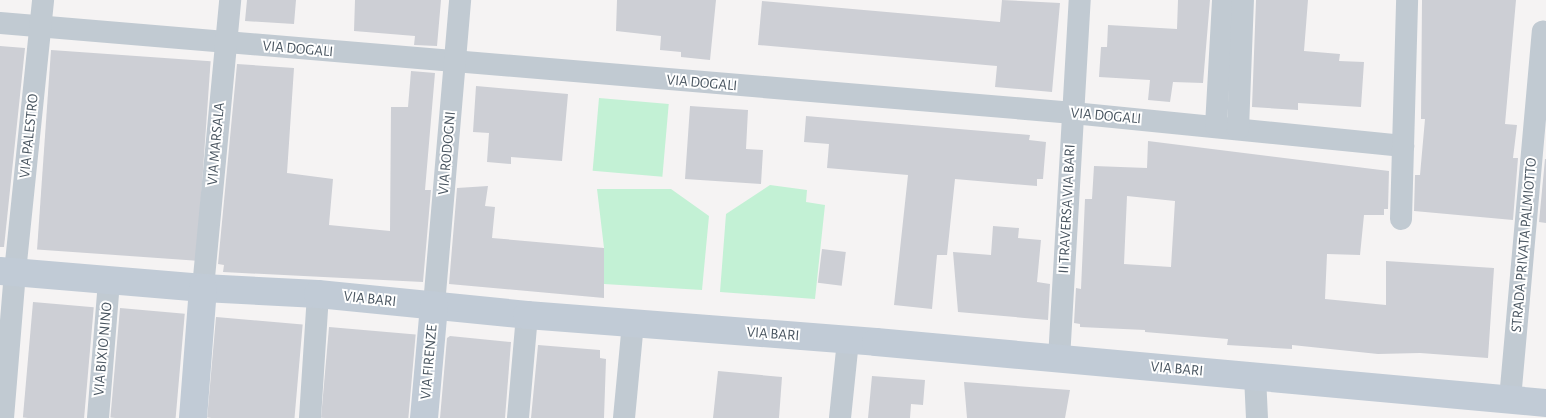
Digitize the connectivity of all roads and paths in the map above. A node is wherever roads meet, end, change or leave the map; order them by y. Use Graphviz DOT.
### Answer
graph roads {
  1 [pos="43,0"];
  2 [pos="230,0"];
  3 [pos="460,0"];
  4 [pos="1080,0"];
  5 [pos="1223,0"];
  6 [pos="1243,0"];
  7 [pos="1407,0"];
  8 [pos="0,23"];
  9 [pos="41,26"];
  10 [pos="1543,31"];
  11 [pos="226,42"];
  12 [pos="454,62"];
  13 [pos="1073,113"];
  14 [pos="1227,128"];
  15 [pos="1404,146"];
  16 [pos="1401,218"];
  17 [pos="7,271"];
  18 [pos="109,280"];
  19 [pos="203,288"];
  20 [pos="318,294"];
  21 [pos="434,305"];
  22 [pos="527,315"];
  23 [pos="633,324"];
  24 [pos="848,340"];
  25 [pos="1058,358"];
  26 [pos="1255,376"];
  27 [pos="1510,399"];
  28 [pos="1546,403"];
  29 [pos="3,418"];
  30 [pos="98,418"];
  31 [pos="193,418"];
  32 [pos="310,418"];
  33 [pos="424,418"];
  34 [pos="518,418"];
  35 [pos="624,418"];
  36 [pos="840,418"];
  37 [pos="1258,418"];
  1 -- 9 [label="street, VIA PALESTRO"];
  2 -- 11 [label="street, VIA MARSALA"];
  3 -- 12 [label="street, VIA RODOGNI"];
  4 -- 13 [label="street, II TRAVERSA VIA BARI"];
  5 -- 14 [label="street"];
  6 -- 14 [label="street"];
  7 -- 15 [label="street"];
  8 -- 9 [label="street, VIA DOGALI"];
  9 -- 11 [label="street, VIA DOGALI"];
  9 -- 17 [label="street, VIA PALESTRO"];
  10 -- 27 [label="street, STRADA PRIVATA PALMIOTTO"];
  11 -- 12 [label="street, VIA DOGALI"];
  11 -- 19 [label="street, VIA MARSALA"];
  12 -- 13 [label="street, VIA DOGALI"];
  12 -- 21 [label="street, VIA RODOGNI"];
  13 -- 14 [label="street, VIA DOGALI"];
  13 -- 25 [label="street, II TRAVERSA VIA BARI"];
  14 -- 15 [label="street, VIA DOGALI"];
  15 -- 16 [label="street"];
  17 -- 18 [label="main road, VIA BARI"];
  17 -- 29 [label="street, VIA PALESTRO"];
  18 -- 19 [label="main road, VIA BARI"];
  18 -- 30 [label="street, VIA BIXIO NINO"];
  19 -- 20 [label="main road, VIA BARI"];
  19 -- 31 [label="main road"];
  20 -- 21 [label="main road, VIA BARI"];
  20 -- 32 [label="street"];
  21 -- 22 [label="main road, VIA BARI"];
  21 -- 33 [label="main road, VIA FIRENZE"];
  22 -- 23 [label="main road, VIA BARI"];
  22 -- 34 [label="street"];
  23 -- 24 [label="main road, VIA BARI"];
  23 -- 35 [label="street"];
  24 -- 25 [label="main road, VIA BARI"];
  24 -- 36 [label="street"];
  25 -- 26 [label="main road, VIA BARI"];
  26 -- 27 [label="main road, VIA BARI"];
  26 -- 37 [label="street"];
  27 -- 28 [label="main road, VIA BARI"];
}
